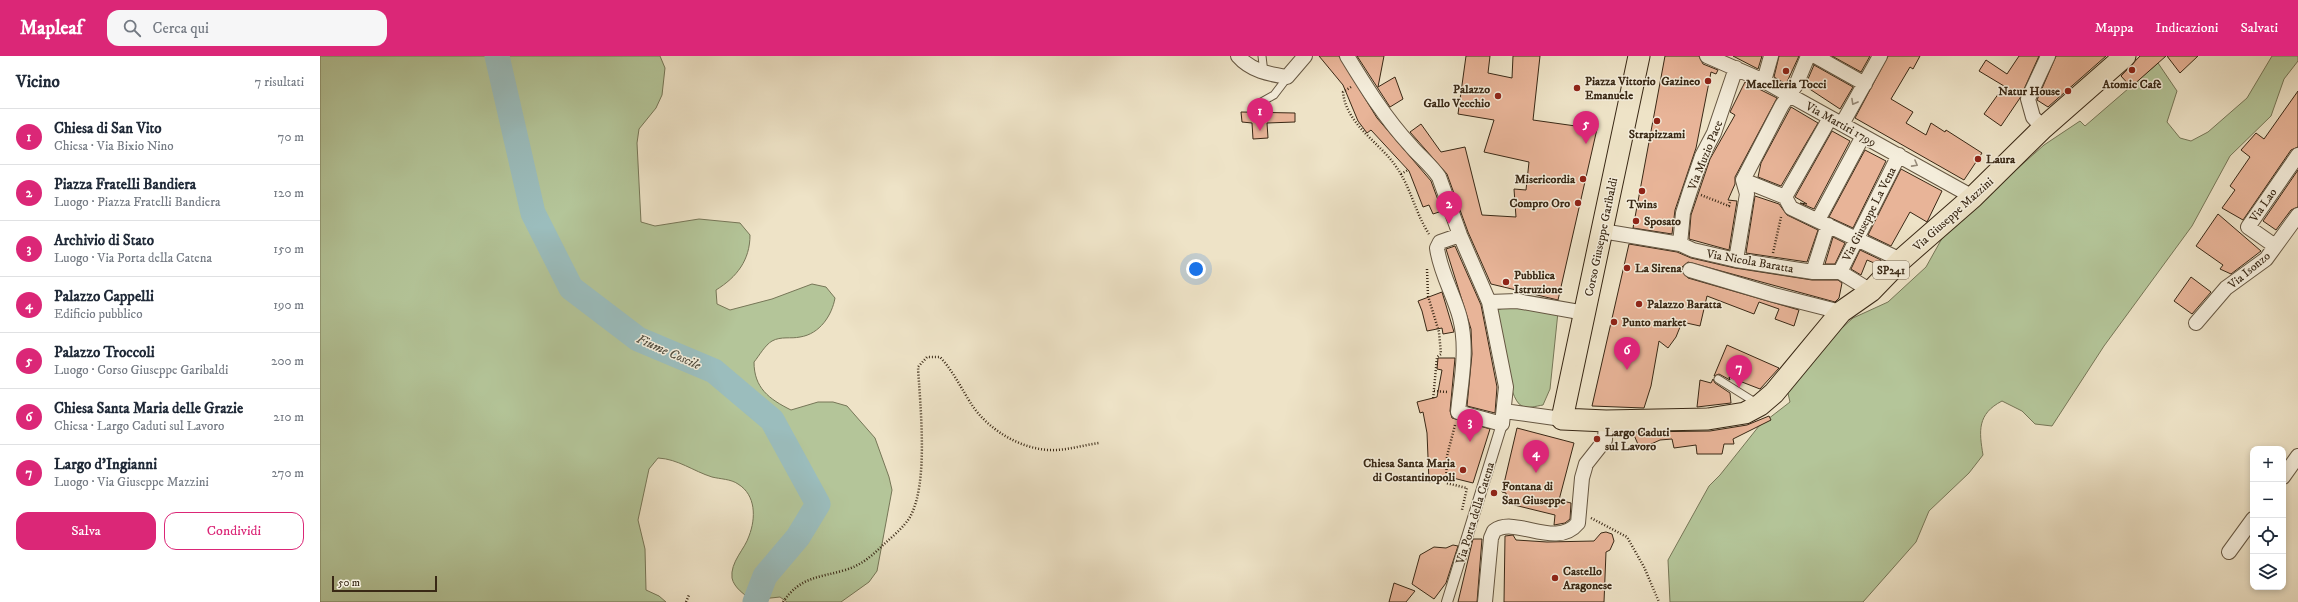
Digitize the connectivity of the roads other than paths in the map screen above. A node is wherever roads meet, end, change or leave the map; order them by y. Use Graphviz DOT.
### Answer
graph roads {
  1 [pos="1238,56"];
  2 [pos="1262,56"];
  3 [pos="1305,56"];
  4 [pos="1347,56"];
  5 [pos="1639,56"];
  6 [pos="1708,56"];
  7 [pos="1771,56"];
  8 [pos="1808,56"];
  9 [pos="1814,56"];
  10 [pos="1880,56"];
  11 [pos="2048,56"];
  12 [pos="2125,56"];
  13 [pos="1736,68"];
  14 [pos="1264,73"];
  15 [pos="1287,77"];
  16 [pos="1764,81"];
  17 [pos="1865,84"];
  18 [pos="1790,96"];
  19 [pos="1256,105"];
  20 [pos="1836,121"];
  21 [pos="2043,128"];
  22 [pos="1863,136"];
  23 [pos="1899,155"];
  24 [pos="2298,156"];
  25 [pos="1743,180"];
  26 [pos="1785,197"];
  27 [pos="1973,197"];
  28 [pos="2298,215"];
  29 [pos="1823,222"];
  30 [pos="1602,231"];
  31 [pos="1461,238"];
  32 [pos="1856,238"];
  33 [pos="1680,244"];
  34 [pos="2275,246"];
  35 [pos="1736,260"];
  36 [pos="1900,260"];
  37 [pos="1690,270"];
  38 [pos="1813,272"];
  39 [pos="1840,272"];
  40 [pos="1871,291"];
  41 [pos="1489,302"];
  42 [pos="1841,312"];
  43 [pos="1585,313"];
  44 [pos="2196,323"];
  45 [pos="1718,379"];
  46 [pos="1760,405"];
  47 [pos="1507,416"];
  48 [pos="1562,419"];
  49 [pos="1606,421"];
  50 [pos="2298,456"];
  51 [pos="2286,473"];
  52 [pos="2250,523"];
  53 [pos="2229,552"];
  54 [pos="1447,602"];
  55 [pos="1485,602"];
  1 -- 14 [label="street"];
  2 -- 14 [label="lane"];
  3 -- 15 [label="street"];
  4 -- 31 [label="street"];
  5 -- 30 [label="main road, Corso Giuseppe Garibaldi"];
  6 -- 13 [label="street, Via Martiri 1799"];
  7 -- 16 [label="street"];
  8 -- 18 [label="street"];
  9 -- 17 [label="street"];
  10 -- 17 [label="street"];
  11 -- 21 [label="street"];
  12 -- 21 [label="main road, Via Giuseppe Mazzini / SP241"];
  13 -- 16 [label="street, Via Martiri 1799"];
  13 -- 33 [label="street, Via Muzio Pace"];
  14 -- 15 [label="street"];
  15 -- 19 [label="lane"];
  16 -- 18 [label="street, Via Martiri 1799"];
  17 -- 20 [label="street, one-way"];
  18 -- 20 [label="street, Via Martiri 1799"];
  18 -- 25 [label="street"];
  20 -- 22 [label="street, Via Martiri 1799"];
  20 -- 26 [label="street"];
  21 -- 27 [label="main road, Via Giuseppe Mazzini / SP241"];
  22 -- 23 [label="street, Via Martiri 1799"];
  22 -- 29 [label="street"];
  23 -- 27 [label="street, Via Martiri 1799, one-way"];
  23 -- 32 [label="street, Via Giuseppe La Vena"];
  24 -- 34 [label="street, Via Lao"];
  25 -- 26 [label="street"];
  25 -- 35 [label="street"];
  26 -- 29 [label="street"];
  27 -- 36 [label="main road, Via Giuseppe Mazzini / SP241"];
  28 -- 34 [label="street, Via Isonzo"];
  29 -- 32 [label="street"];
  29 -- 38 [label="street"];
  30 -- 33 [label="street, Via Nicola Baratta"];
  30 -- 43 [label="main road, Corso Giuseppe Garibaldi"];
  31 -- 41 [label="street"];
  31 -- 47 [label="street"];
  32 -- 36 [label="street"];
  32 -- 39 [label="street, Via Giuseppe La Vena"];
  33 -- 35 [label="street, Via Nicola Baratta"];
  34 -- 44 [label="street, Via Isonzo"];
  35 -- 38 [label="street, Via Nicola Baratta"];
  36 -- 40 [label="main road, Via Giuseppe Mazzini / SP241"];
  37 -- 42 [label="street"];
  38 -- 39 [label="street, Via Nicola Baratta"];
  39 -- 40 [label="street"];
  40 -- 42 [label="main road, Via Giuseppe Mazzini / SP241"];
  41 -- 43 [label="street"];
  41 -- 47 [label="street"];
  42 -- 46 [label="main road, Via Giuseppe Mazzini / SP241"];
  43 -- 48 [label="main road, Corso Giuseppe Garibaldi"];
  45 -- 46 [label="lane"];
  46 -- 49 [label="main road, Via Giuseppe Mazzini / SP241"];
  47 -- 48 [label="street"];
  47 -- 54 [label="street, Via Porta della Catena"];
  48 -- 49 [label="main road, SP241"];
  49 -- 55 [label="street"];
  50 -- 51 [label="street"];
  52 -- 53 [label="street"];
}
